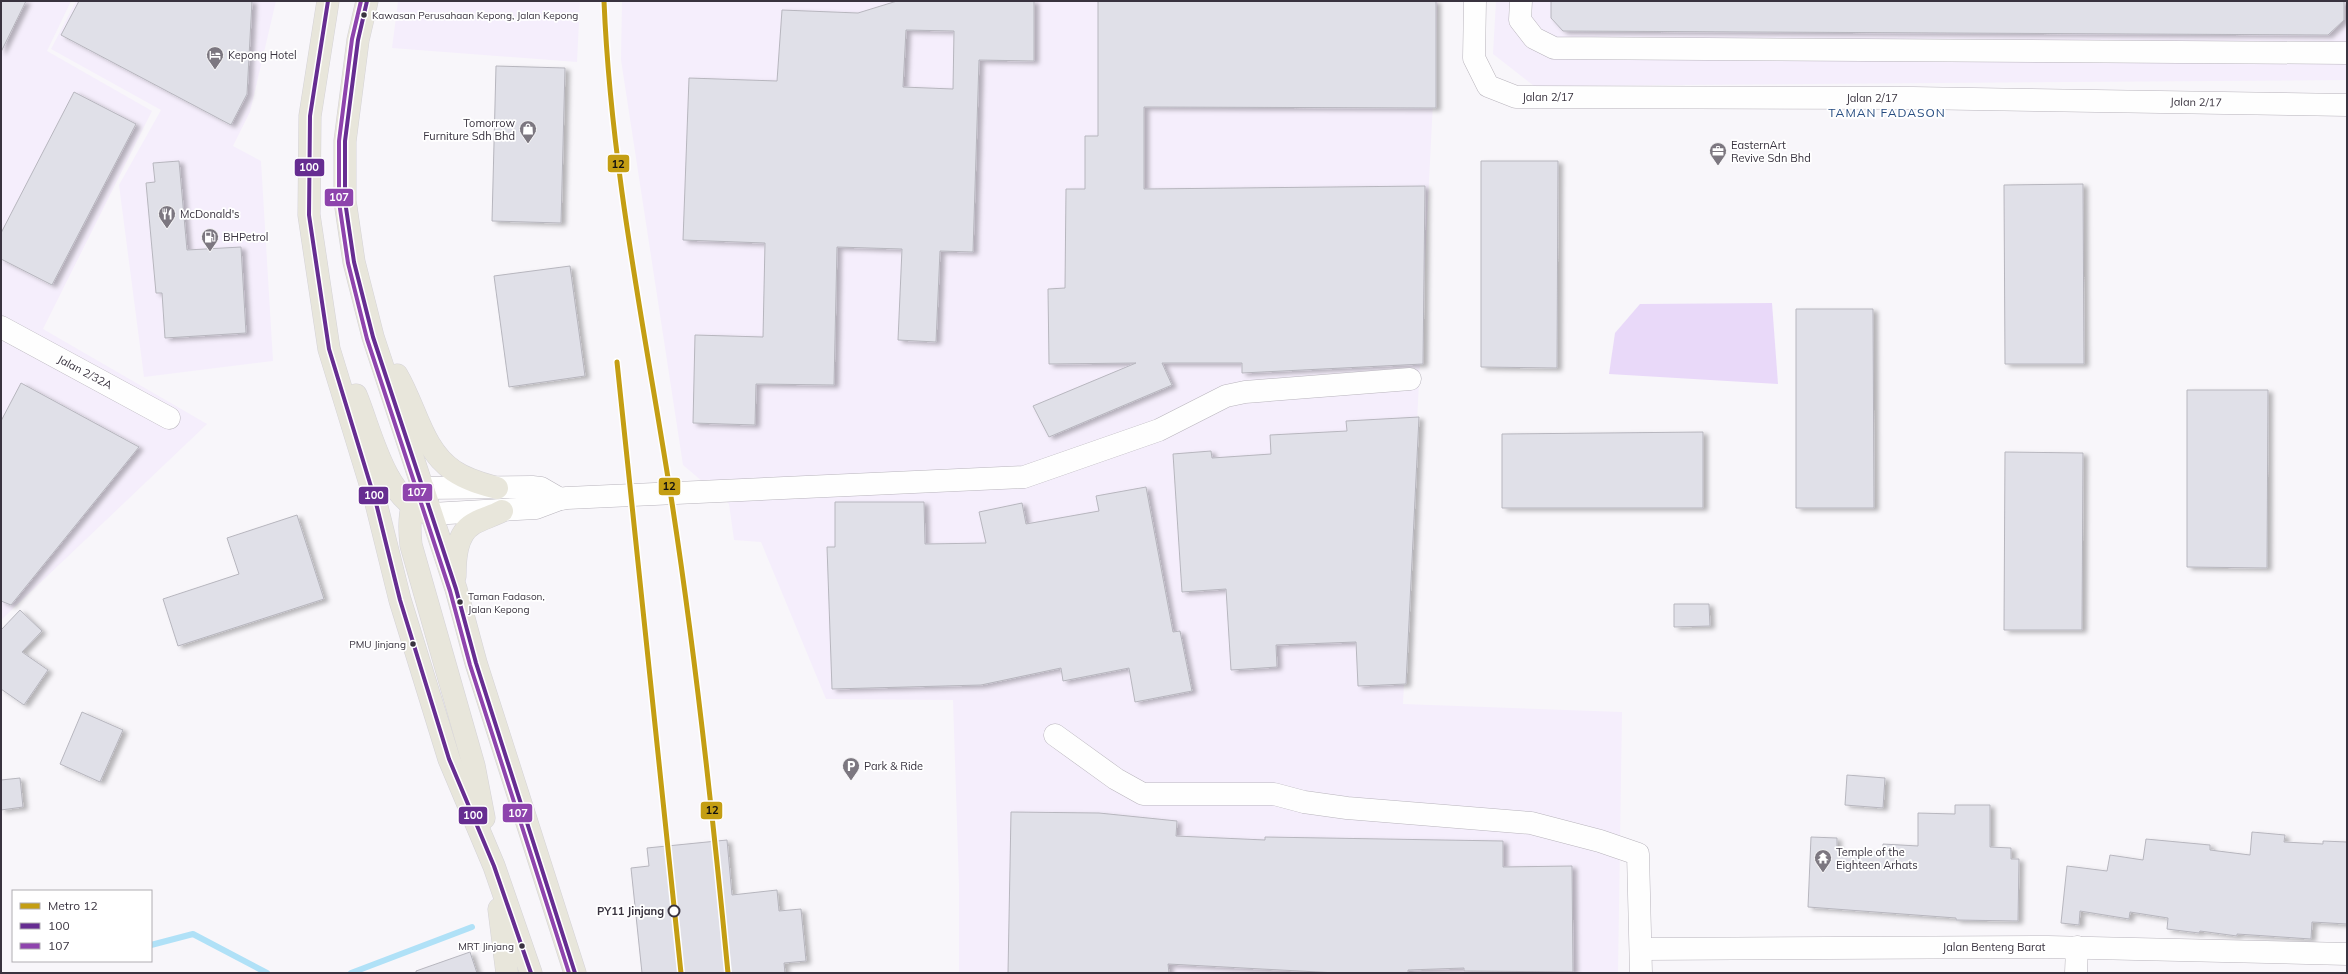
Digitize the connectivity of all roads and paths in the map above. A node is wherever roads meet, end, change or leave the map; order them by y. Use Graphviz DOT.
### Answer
graph roads {
  1 [pos="328,1"];
  2 [pos="367,1"];
  3 [pos="1475,1"];
  4 [pos="1521,1"];
  5 [pos="2347,53"];
  6 [pos="2347,105"];
  7 [pos="1,326"];
  8 [pos="373,337"];
  9 [pos="329,349"];
  10 [pos="1410,379"];
  11 [pos="169,418"];
  12 [pos="497,488"];
  13 [pos="560,499"];
  14 [pos="422,503"];
  15 [pos="502,511"];
  16 [pos="456,589"];
  17 [pos="1056,735"];
  18 [pos="494,866"];
  19 [pos="2077,947"];
  20 [pos="1642,949"];
  21 [pos="2347,954"];
  22 [pos="507,973"];
  23 [pos="531,973"];
  24 [pos="575,973"];
  25 [pos="1641,973"];
  26 [pos="2076,973"];
  1 -- 9 [label="main road"];
  2 -- 8 [label="main road"];
  3 -- 6 [label="street, Jalan 2/17"];
  4 -- 5 [label="street"];
  7 -- 11 [label="street, Jalan 2/32A"];
  8 -- 12 [label="main road"];
  8 -- 14 [label="main road"];
  9 -- 14 [label="main road"];
  9 -- 18 [label="main road"];
  10 -- 13 [label="street"];
  12 -- 13 [label="street"];
  12 -- 14 [label="street"];
  13 -- 15 [label="street"];
  14 -- 15 [label="street"];
  14 -- 16 [label="main road"];
  14 -- 18 [label="main road"];
  15 -- 16 [label="main road"];
  16 -- 24 [label="main road"];
  17 -- 20 [label="street"];
  18 -- 22 [label="main road"];
  18 -- 23 [label="main road"];
  19 -- 20 [label="street, Jalan Benteng Barat"];
  19 -- 21 [label="street, Jalan Benteng Barat"];
  19 -- 26 [label="street"];
  20 -- 25 [label="street"];
}
